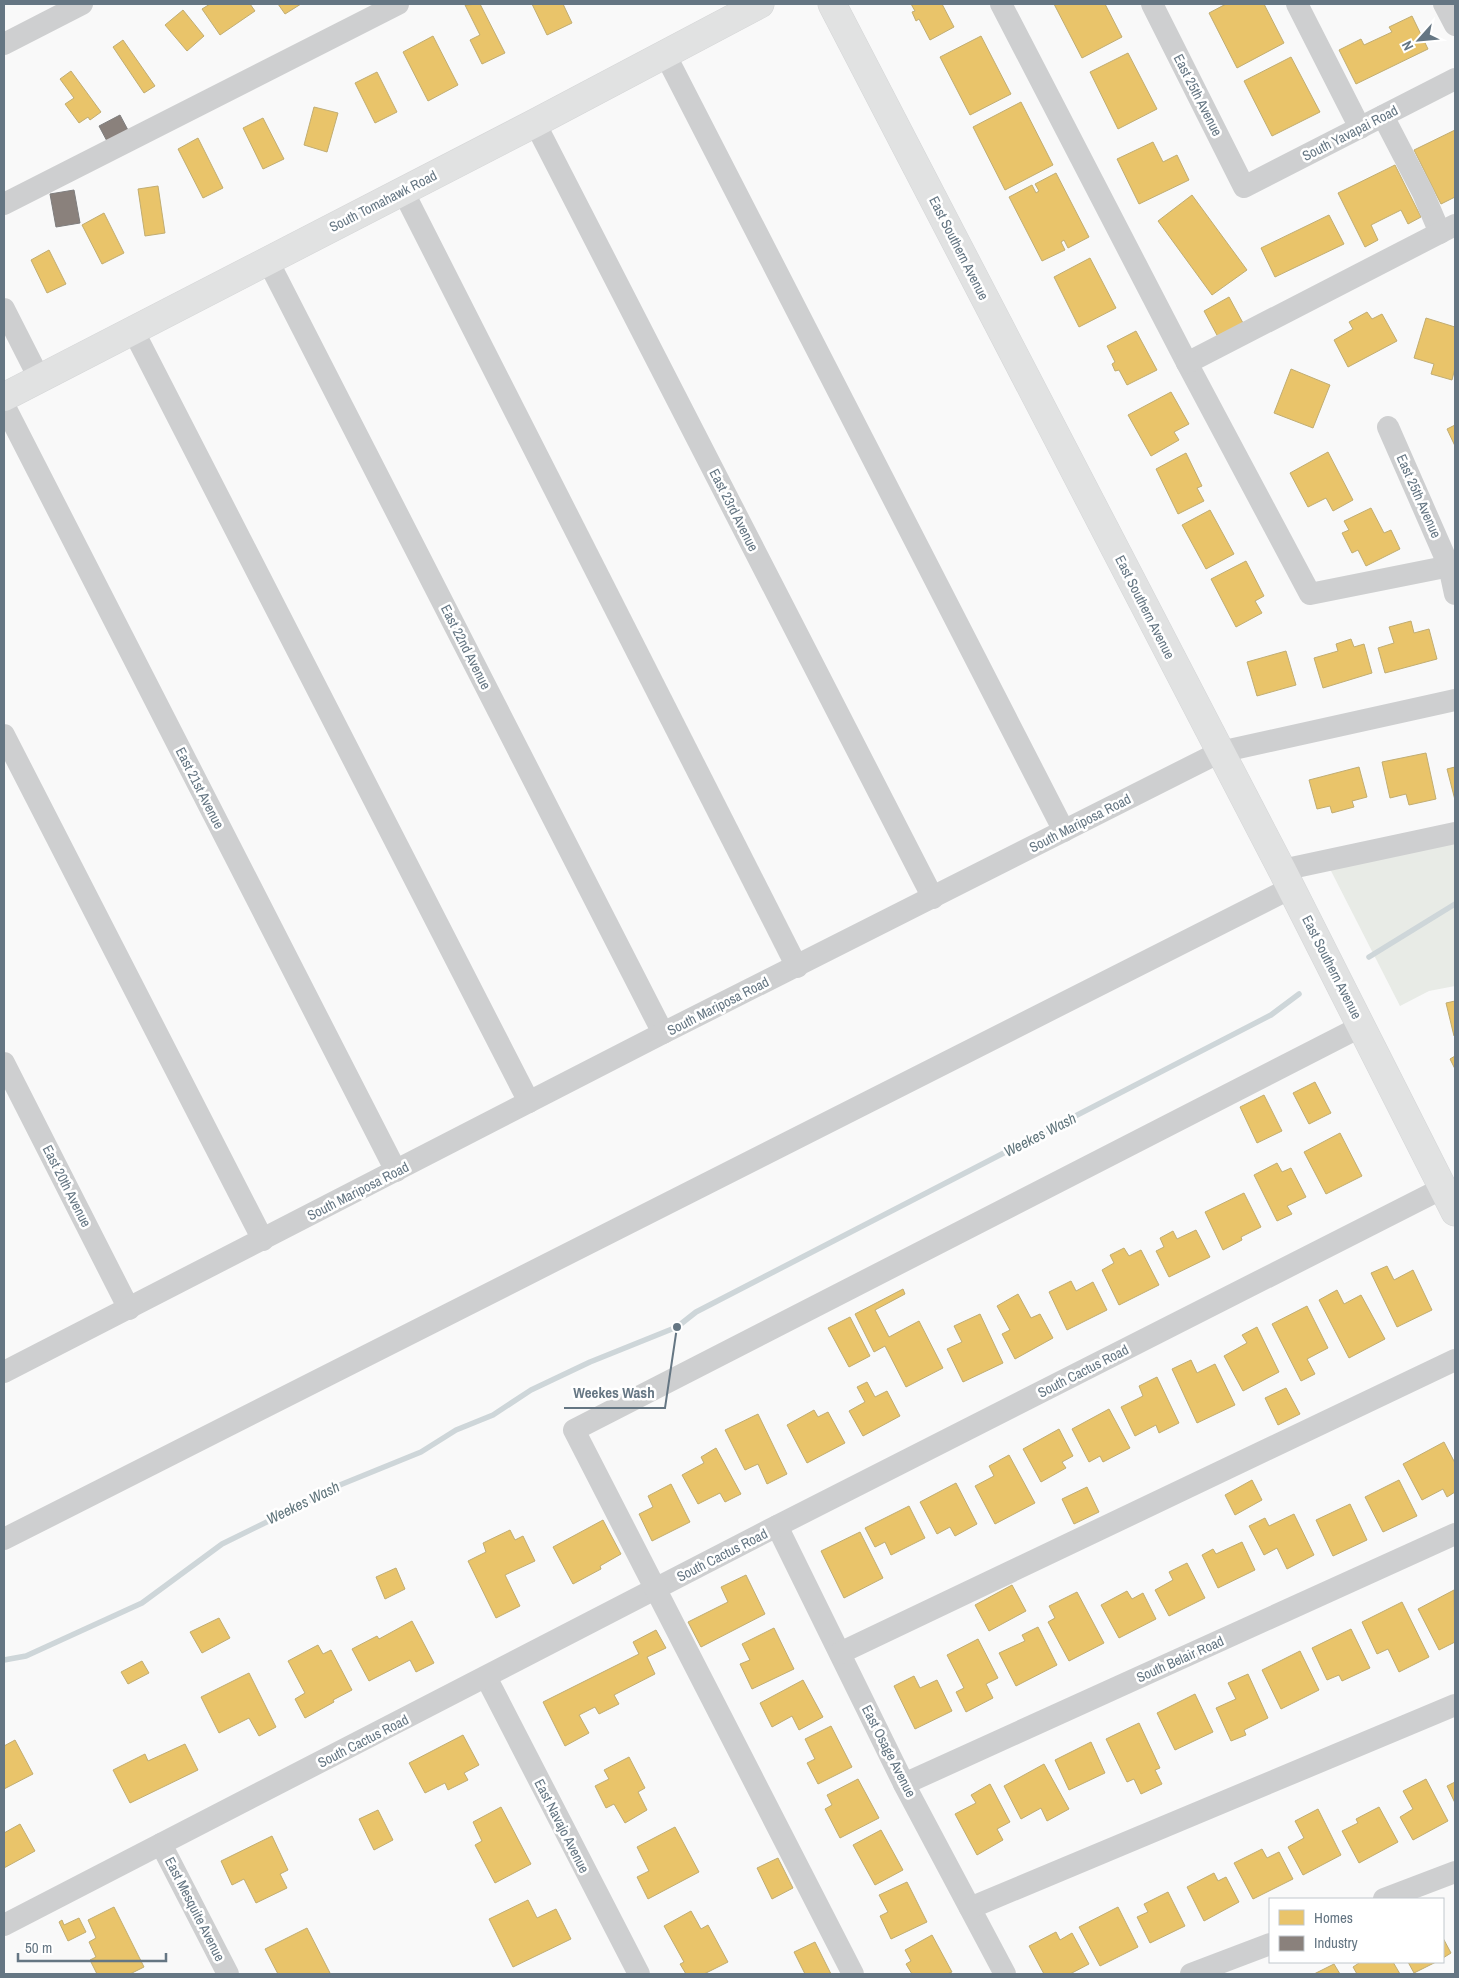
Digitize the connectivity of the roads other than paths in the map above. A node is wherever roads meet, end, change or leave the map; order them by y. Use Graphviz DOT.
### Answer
graph roads {
  1 [pos="82,4"];
  2 [pos="398,4"];
  3 [pos="760,4"];
  4 [pos="832,4"];
  5 [pos="1001,4"];
  6 [pos="1152,4"];
  7 [pos="1297,4"];
  8 [pos="1444,4"];
  9 [pos="1455,25"];
  10 [pos="4,44"];
  11 [pos="665,54"];
  12 [pos="1455,79"];
  13 [pos="1383,116"];
  14 [pos="535,123"];
  15 [pos="1360,128"];
  16 [pos="1244,187"];
  17 [pos="403,191"];
  18 [pos="4,204"];
  19 [pos="1450,232"];
  20 [pos="268,261"];
  21 [pos="4,309"];
  22 [pos="133,330"];
  23 [pos="1187,363"];
  24 [pos="39,378"];
  25 [pos="4,397"];
  26 [pos="4,405"];
  27 [pos="1388,427"];
  28 [pos="1452,566"];
  29 [pos="1455,594"];
  30 [pos="1455,700"];
  31 [pos="4,735"];
  32 [pos="1220,752"];
  33 [pos="1064,831"];
  34 [pos="1455,833"];
  35 [pos="1286,879"];
  36 [pos="933,898"];
  37 [pos="797,966"];
  38 [pos="1362,1026"];
  39 [pos="663,1034"];
  40 [pos="4,1062"];
  41 [pos="529,1102"];
  42 [pos="396,1171"];
  43 [pos="1443,1188"];
  44 [pos="1455,1212"];
  45 [pos="263,1240"];
  46 [pos="129,1308"];
  47 [pos="1455,1360"];
  48 [pos="4,1372"];
  49 [pos="777,1526"];
  50 [pos="1455,1534"];
  51 [pos="4,1539"];
  52 [pos="656,1589"];
  53 [pos="840,1653"];
  54 [pos="486,1677"];
  55 [pos="1455,1705"];
  56 [pos="904,1784"];
  57 [pos="162,1844"];
  58 [pos="1455,1872"];
  59 [pos="1387,1898"];
  60 [pos="970,1908"];
  61 [pos="4,1925"];
  62 [pos="1269,1944"];
  63 [pos="228,1974"];
  64 [pos="639,1974"];
  65 [pos="853,1974"];
  66 [pos="1005,1974"];
  67 [pos="1191,1974"];
  1 -- 10 [label="street"];
  2 -- 18 [label="street"];
  3 -- 11 [label="main road, South Tomahawk Road"];
  4 -- 32 [label="main road, East Southern Avenue"];
  5 -- 23 [label="street"];
  6 -- 16 [label="street, East 25th Avenue"];
  7 -- 15 [label="street"];
  8 -- 9 [label="street"];
  11 -- 14 [label="main road, South Tomahawk Road"];
  11 -- 33 [label="street"];
  12 -- 13 [label="street, South Yavapai Road"];
  13 -- 15 [label="street, South Yavapai Road"];
  13 -- 19 [label="street"];
  14 -- 17 [label="main road, South Tomahawk Road"];
  14 -- 36 [label="street, East 23rd Avenue"];
  15 -- 16 [label="street, South Yavapai Road"];
  17 -- 20 [label="main road, South Tomahawk Road"];
  17 -- 37 [label="street"];
  19 -- 23 [label="street"];
  20 -- 22 [label="main road, South Tomahawk Road"];
  20 -- 39 [label="street, East 22nd Avenue"];
  21 -- 24 [label="street"];
  22 -- 24 [label="main road, South Tomahawk Road"];
  22 -- 41 [label="street"];
  23 -- 28 [label="street"];
  24 -- 25 [label="main road, South Tomahawk Road"];
  26 -- 42 [label="street, East 21st Avenue"];
  27 -- 28 [label="street, East 25th Avenue"];
  28 -- 29 [label="street, East 25th Avenue"];
  30 -- 32 [label="street, South Mariposa Road"];
  31 -- 45 [label="street"];
  32 -- 33 [label="street, South Mariposa Road"];
  32 -- 35 [label="main road, East Southern Avenue"];
  33 -- 36 [label="street, South Mariposa Road"];
  34 -- 35 [label="street"];
  35 -- 38 [label="main road, East Southern Avenue"];
  35 -- 51 [label="street"];
  36 -- 37 [label="street, South Mariposa Road"];
  37 -- 39 [label="street, South Mariposa Road"];
  38 -- 43 [label="main road, East Southern Avenue"];
  38 -- 52 [label="street"];
  39 -- 41 [label="street, South Mariposa Road"];
  40 -- 46 [label="street, East 20th Avenue"];
  41 -- 42 [label="street, South Mariposa Road"];
  42 -- 45 [label="street, South Mariposa Road"];
  43 -- 44 [label="main road, East Southern Avenue"];
  43 -- 49 [label="street, South Cactus Road"];
  45 -- 46 [label="street, South Mariposa Road"];
  46 -- 48 [label="street, South Mariposa Road"];
  47 -- 53 [label="street"];
  49 -- 52 [label="street, South Cactus Road"];
  49 -- 53 [label="street, East Osage Avenue"];
  50 -- 56 [label="street, South Belair Road"];
  52 -- 54 [label="street, South Cactus Road"];
  52 -- 65 [label="street"];
  53 -- 56 [label="street, East Osage Avenue"];
  54 -- 57 [label="street, South Cactus Road"];
  54 -- 64 [label="street, East Navajo Avenue"];
  55 -- 60 [label="street"];
  56 -- 60 [label="street, East Osage Avenue"];
  57 -- 61 [label="street, South Cactus Road"];
  57 -- 63 [label="street, East Mesquite Avenue"];
  58 -- 59 [label="street"];
  60 -- 66 [label="street, East Osage Avenue"];
  62 -- 67 [label="street"];
}
